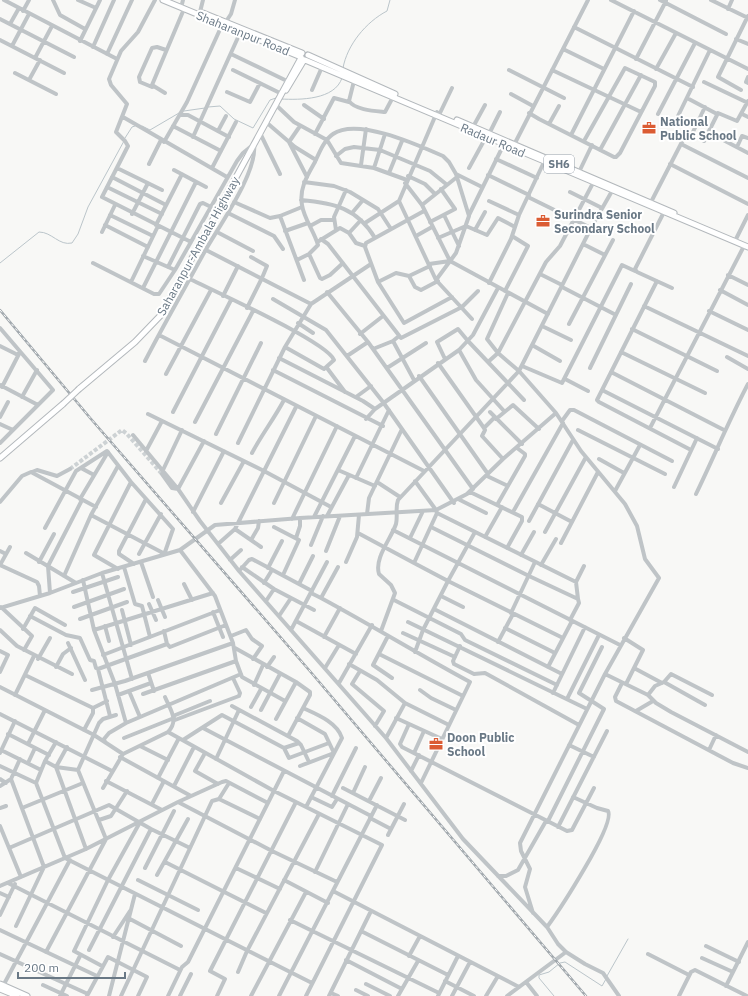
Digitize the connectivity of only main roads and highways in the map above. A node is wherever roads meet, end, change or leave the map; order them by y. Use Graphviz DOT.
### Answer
graph roads {
  1 [pos="167,0"];
  2 [pos="183,4"];
  3 [pos="224,24"];
  4 [pos="303,57"];
  5 [pos="339,72"];
  6 [pos="347,75"];
  7 [pos="282,94"];
  8 [pos="438,113"];
  9 [pos="487,135"];
  10 [pos="649,204"];
  11 [pos="747,246"];
  12 [pos="0,458"];
  13 [pos="1,986"];
  14 [pos="17,996"];
  15 [pos="27,996"];
  1 -- 2 [label="main road, Shaharanpur Road"];
  2 -- 3 [label="main road, Shaharanpur Road"];
  2 -- 3 [label="main road, Shaharanpur Road"];
  3 -- 4 [label="main road, Shaharanpur Road"];
  3 -- 4 [label="main road, Shaharanpur Road"];
  4 -- 5 [label="main road, Radaur Road / SH6"];
  4 -- 5 [label="main road, Radaur Road / SH6"];
  4 -- 7 [label="main road, Saharanpur-Ambala Highway"];
  4 -- 7 [label="main road, Saharanpur-Ambala Highway"];
  5 -- 6 [label="main road, Radaur Road / SH6"];
  6 -- 8 [label="main road, Radaur Road / SH6"];
  6 -- 8 [label="main road, Radaur Road / SH6"];
  7 -- 12 [label="main road, Saharanpur-Ambala Highway, bridge"];
  8 -- 9 [label="main road, Radaur Road / SH6"];
  8 -- 9 [label="main road, Radaur Road / SH6"];
  9 -- 10 [label="main road, Radaur Road / SH6"];
  9 -- 10 [label="main road, Radaur Road / SH6"];
  10 -- 11 [label="main road, Radaur Road / SH6"];
  10 -- 11 [label="main road, Radaur Road / SH6"];
  13 -- 14 [label="main road"];
  13 -- 15 [label="main road"];
}
